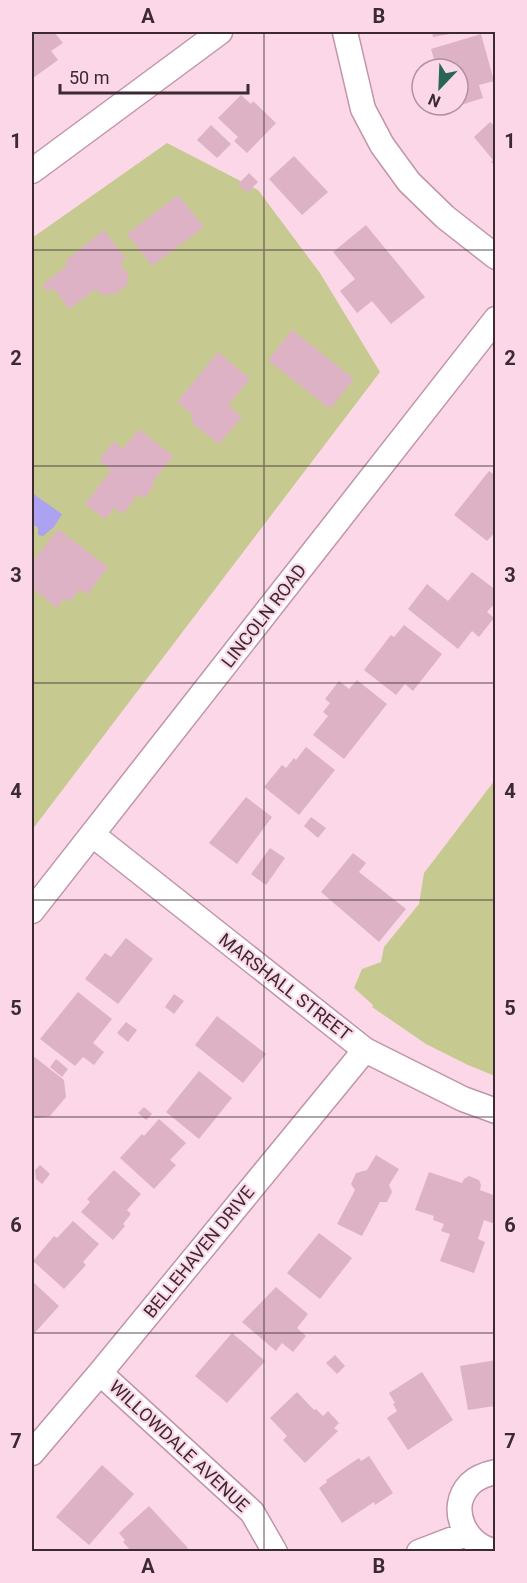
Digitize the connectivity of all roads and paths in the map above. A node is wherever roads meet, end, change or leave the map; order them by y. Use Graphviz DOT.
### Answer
graph roads {
  1 [pos="220,32"];
  2 [pos="345,32"];
  3 [pos="32,171"];
  4 [pos="495,257"];
  5 [pos="495,319"];
  6 [pos="93,835"];
  7 [pos="32,911"];
  8 [pos="365,1050"];
  9 [pos="495,1111"];
  10 [pos="100,1373"];
  11 [pos="32,1453"];
  12 [pos="495,1472"];
  13 [pos="466,1534"];
  14 [pos="275,1551"];
  15 [pos="419,1551"];
  16 [pos="495,1551"];
  1 -- 3 [label="street"];
  2 -- 4 [label="street"];
  5 -- 6 [label="street, LINCOLN ROAD"];
  6 -- 7 [label="street, LINCOLN ROAD"];
  6 -- 8 [label="street, MARSHALL STREET"];
  8 -- 9 [label="street, MARSHALL STREET"];
  8 -- 10 [label="street, BELLEHAVEN DRIVE"];
  10 -- 11 [label="street, BELLEHAVEN DRIVE"];
  10 -- 14 [label="street, WILLOWDALE AVENUE"];
  12 -- 13 [label="street"];
  13 -- 15 [label="street"];
  13 -- 16 [label="street"];
}
